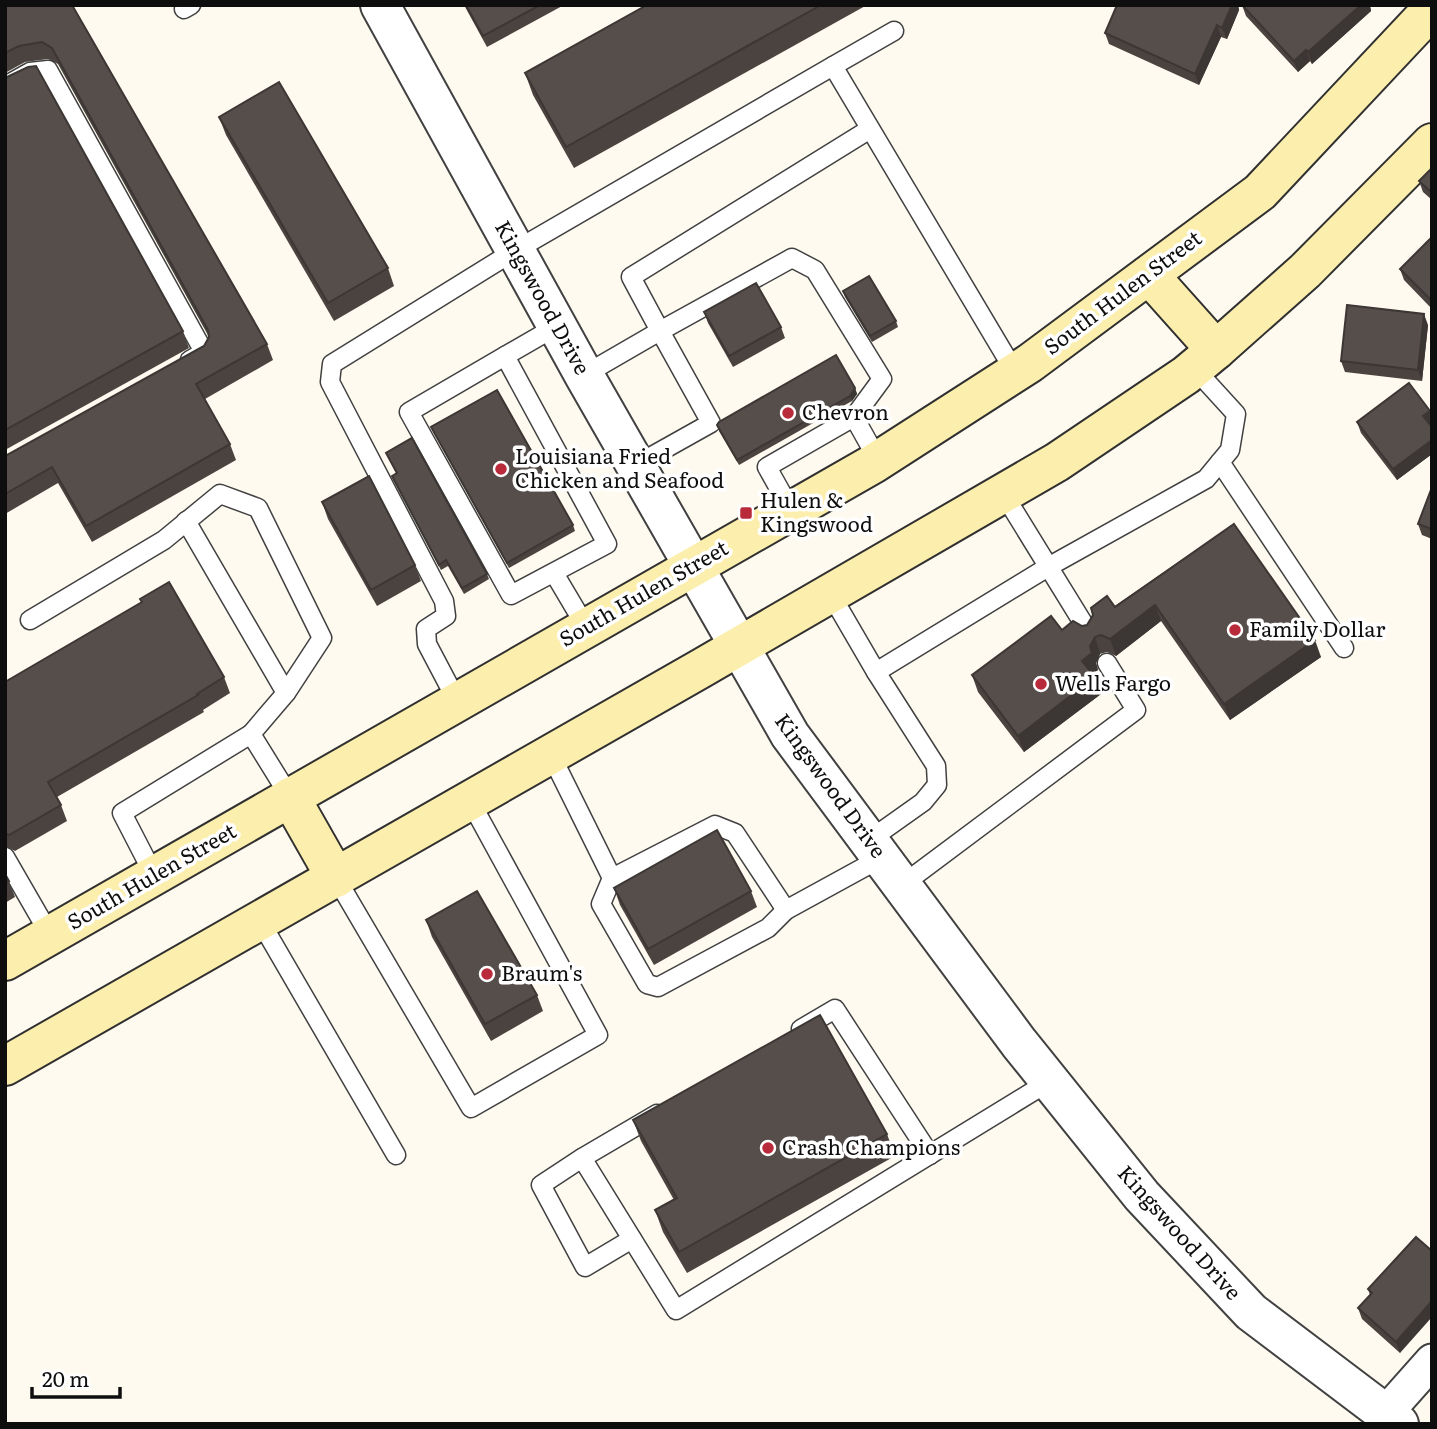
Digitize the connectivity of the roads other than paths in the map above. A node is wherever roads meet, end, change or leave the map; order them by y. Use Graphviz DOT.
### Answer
graph roads {
  1 [pos="380,5"];
  2 [pos="1432,9"];
  3 [pos="894,30"];
  4 [pos="833,66"];
  5 [pos="5,86"];
  6 [pos="870,129"];
  7 [pos="1432,143"];
  8 [pos="516,250"];
  9 [pos="1149,275"];
  10 [pos="557,326"];
  11 [pos="660,331"];
  12 [pos="505,356"];
  13 [pos="1205,359"];
  14 [pos="180,366"];
  15 [pos="1015,372"];
  16 [pos="584,374"];
  17 [pos="854,417"];
  18 [pos="878,460"];
  19 [pos="1220,462"];
  20 [pos="636,465"];
  21 [pos="1003,493"];
  22 [pos="791,510"];
  23 [pos="186,521"];
  24 [pos="694,566"];
  25 [pos="1048,567"];
  26 [pos="554,573"];
  27 [pos="830,593"];
  28 [pos="30,620"];
  29 [pos="586,627"];
  30 [pos="1088,631"];
  31 [pos="740,646"];
  32 [pos="1344,648"];
  33 [pos="1107,663"];
  34 [pos="876,672"];
  35 [pos="286,693"];
  36 [pos="457,701"];
  37 [pos="251,734"];
  38 [pos="551,755"];
  39 [pos="290,797"];
  40 [pos="470,801"];
  41 [pos="5,857"];
  42 [pos="884,861"];
  43 [pos="153,876"];
  44 [pos="336,878"];
  45 [pos="612,878"];
  46 [pos="786,910"];
  47 [pos="260,921"];
  48 [pos="50,935"];
  49 [pos="5,961"];
  50 [pos="788,1037"];
  51 [pos="5,1066"];
  52 [pos="1050,1081"];
  53 [pos="673,1105"];
  54 [pos="396,1155"];
  55 [pos="930,1155"];
  56 [pos="582,1158"];
  57 [pos="632,1239"];
  58 [pos="1432,1362"];
  59 [pos="1392,1419"];
  1 -- 8 [label="street, Kingswood Drive"];
  2 -- 9 [label="main road, South Hulen Street"];
  3 -- 4 [label="lane"];
  4 -- 6 [label="lane"];
  4 -- 8 [label="lane"];
  5 -- 14 [label="lane"];
  6 -- 11 [label="lane"];
  6 -- 15 [label="lane"];
  7 -- 13 [label="main road"];
  8 -- 10 [label="street, Kingswood Drive"];
  8 -- 36 [label="lane"];
  9 -- 13 [label="main road"];
  9 -- 15 [label="main road, South Hulen Street"];
  10 -- 12 [label="lane"];
  10 -- 16 [label="street, Kingswood Drive"];
  11 -- 16 [label="lane"];
  11 -- 17 [label="lane"];
  11 -- 20 [label="lane"];
  12 -- 26 [label="lane"];
  12 -- 26 [label="lane"];
  13 -- 19 [label="lane"];
  13 -- 21 [label="main road"];
  15 -- 18 [label="main road, South Hulen Street"];
  16 -- 20 [label="street, Kingswood Drive"];
  17 -- 18 [label="lane"];
  17 -- 22 [label="lane"];
  18 -- 22 [label="main road, South Hulen Street"];
  19 -- 25 [label="lane"];
  19 -- 32 [label="lane"];
  20 -- 24 [label="street, Kingswood Drive"];
  21 -- 25 [label="lane"];
  21 -- 27 [label="main road"];
  22 -- 24 [label="main road, South Hulen Street"];
  23 -- 28 [label="lane"];
  23 -- 35 [label="lane"];
  23 -- 35 [label="lane"];
  24 -- 29 [label="main road, South Hulen Street"];
  24 -- 31 [label="street, Kingswood Drive"];
  25 -- 30 [label="lane"];
  25 -- 34 [label="lane"];
  26 -- 29 [label="lane"];
  27 -- 31 [label="main road"];
  27 -- 34 [label="lane"];
  29 -- 36 [label="main road, South Hulen Street"];
  31 -- 38 [label="main road"];
  31 -- 42 [label="street, Kingswood Drive"];
  33 -- 42 [label="lane"];
  34 -- 42 [label="lane"];
  35 -- 37 [label="lane"];
  36 -- 39 [label="main road, South Hulen Street"];
  37 -- 39 [label="lane"];
  37 -- 43 [label="lane"];
  38 -- 40 [label="main road"];
  38 -- 45 [label="lane"];
  39 -- 43 [label="main road, South Hulen Street"];
  39 -- 44 [label="main road"];
  40 -- 44 [label="main road"];
  40 -- 44 [label="lane"];
  41 -- 48 [label="lane"];
  42 -- 46 [label="lane"];
  42 -- 52 [label="street, Kingswood Drive"];
  43 -- 48 [label="main road, South Hulen Street"];
  44 -- 47 [label="main road"];
  45 -- 46 [label="lane"];
  45 -- 46 [label="lane"];
  47 -- 51 [label="main road"];
  47 -- 54 [label="lane"];
  48 -- 49 [label="main road, South Hulen Street"];
  50 -- 55 [label="lane"];
  52 -- 55 [label="lane"];
  52 -- 59 [label="street, Kingswood Drive"];
  53 -- 56 [label="lane"];
  55 -- 57 [label="lane"];
  56 -- 57 [label="lane"];
  56 -- 57 [label="lane"];
  58 -- 59 [label="street"];
}
